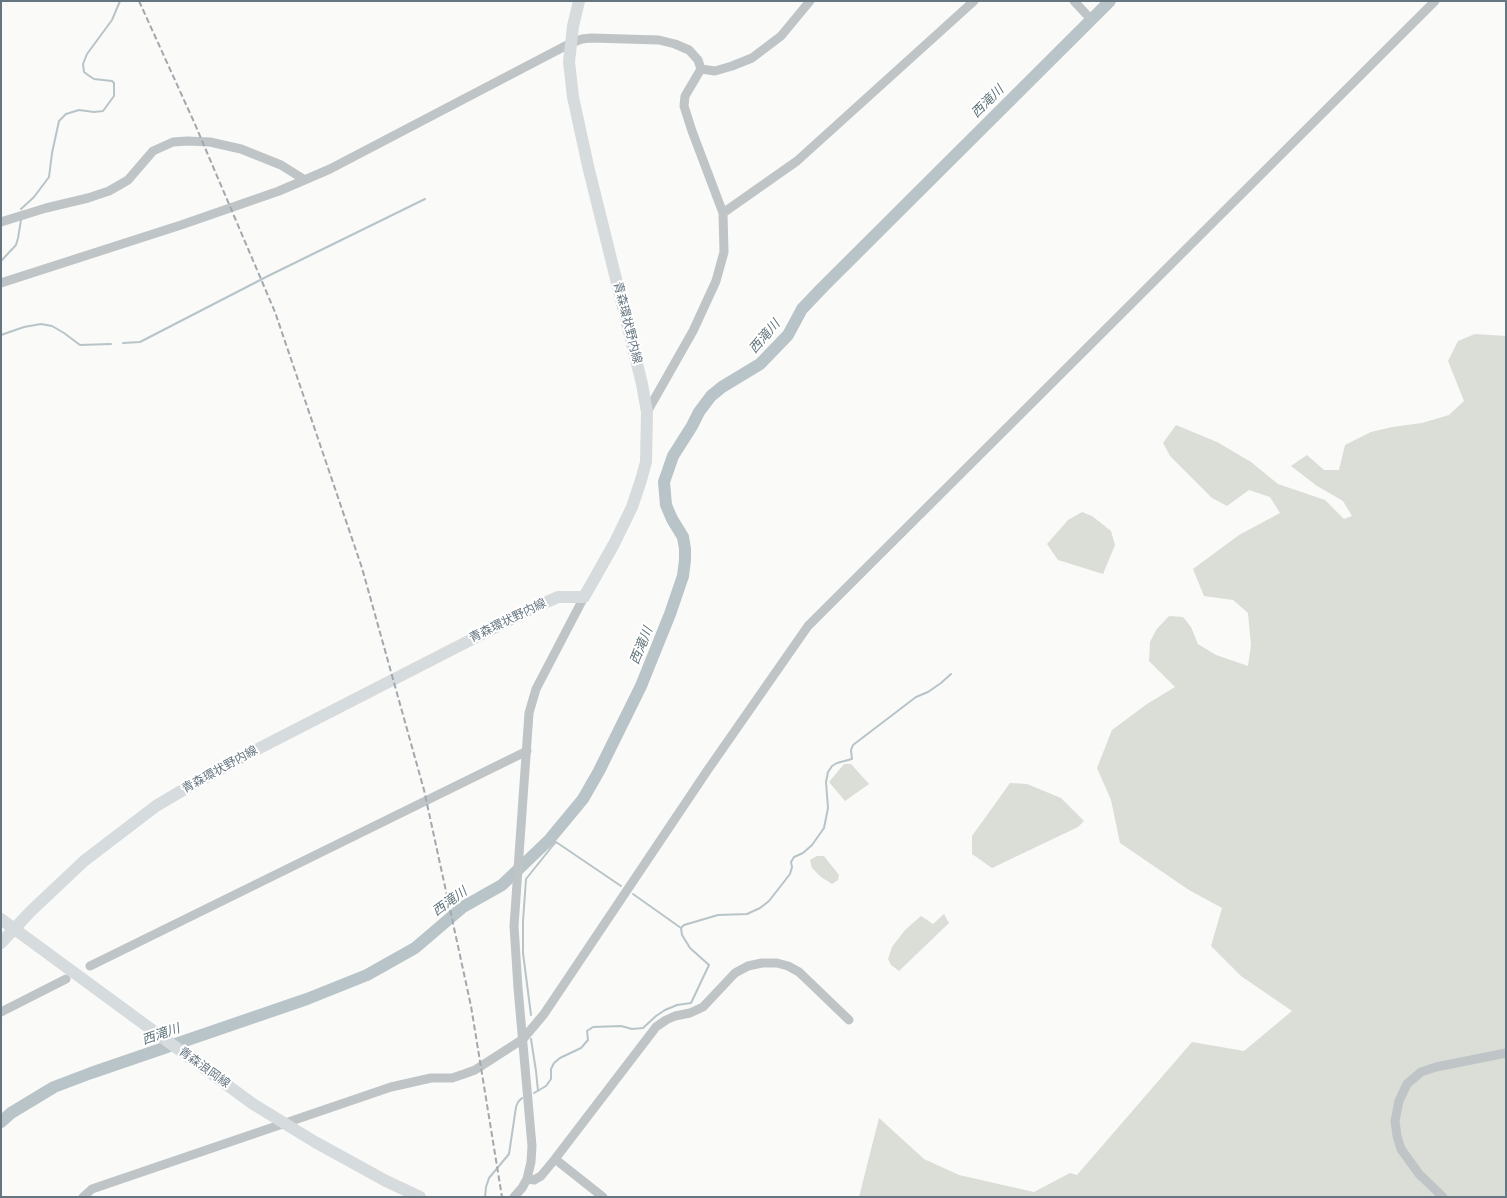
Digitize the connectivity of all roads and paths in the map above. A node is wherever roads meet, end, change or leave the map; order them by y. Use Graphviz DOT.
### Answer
graph roads {
  1 [pos="579,1"];
  2 [pos="810,1"];
  3 [pos="974,1"];
  4 [pos="1074,1"];
  5 [pos="1434,1"];
  6 [pos="1086,14"];
  7 [pos="571,43"];
  8 [pos="701,69"];
  9 [pos="305,180"];
  10 [pos="723,213"];
  11 [pos="1,222"];
  12 [pos="1,283"];
  13 [pos="647,412"];
  14 [pos="584,597"];
  15 [pos="527,751"];
  16 [pos="1,919"];
  17 [pos="14,929"];
  18 [pos="1,943"];
  19 [pos="90,966"];
  20 [pos="66,978"];
  21 [pos="1,1012"];
  22 [pos="849,1020"];
  23 [pos="523,1039"];
  24 [pos="1506,1053"];
  25 [pos="555,1159"];
  26 [pos="527,1179"];
  27 [pos="83,1197"];
  28 [pos="420,1197"];
  29 [pos="515,1197"];
  30 [pos="603,1197"];
  31 [pos="1443,1197"];
  1 -- 7 [label="main road, 青森環状野内線"];
  2 -- 8 [label="street"];
  3 -- 10 [label="street"];
  4 -- 6 [label="street"];
  5 -- 23 [label="street"];
  7 -- 8 [label="street"];
  7 -- 9 [label="street"];
  7 -- 13 [label="main road, 青森環状野内線"];
  8 -- 10 [label="street"];
  9 -- 11 [label="street"];
  9 -- 12 [label="street"];
  10 -- 13 [label="street"];
  13 -- 14 [label="main road, 青森環状野内線"];
  14 -- 15 [label="street"];
  14 -- 17 [label="main road, 青森環状野内線"];
  15 -- 19 [label="street"];
  15 -- 23 [label="street"];
  16 -- 17 [label="main road, 青森浪岡線"];
  17 -- 18 [label="main road, 青森環状野内線"];
  17 -- 28 [label="main road, 青森浪岡線"];
  20 -- 21 [label="street"];
  22 -- 25 [label="street"];
  23 -- 26 [label="street"];
  23 -- 27 [label="street"];
  24 -- 31 [label="street"];
  25 -- 26 [label="street"];
  25 -- 30 [label="street"];
  26 -- 29 [label="street"];
}
